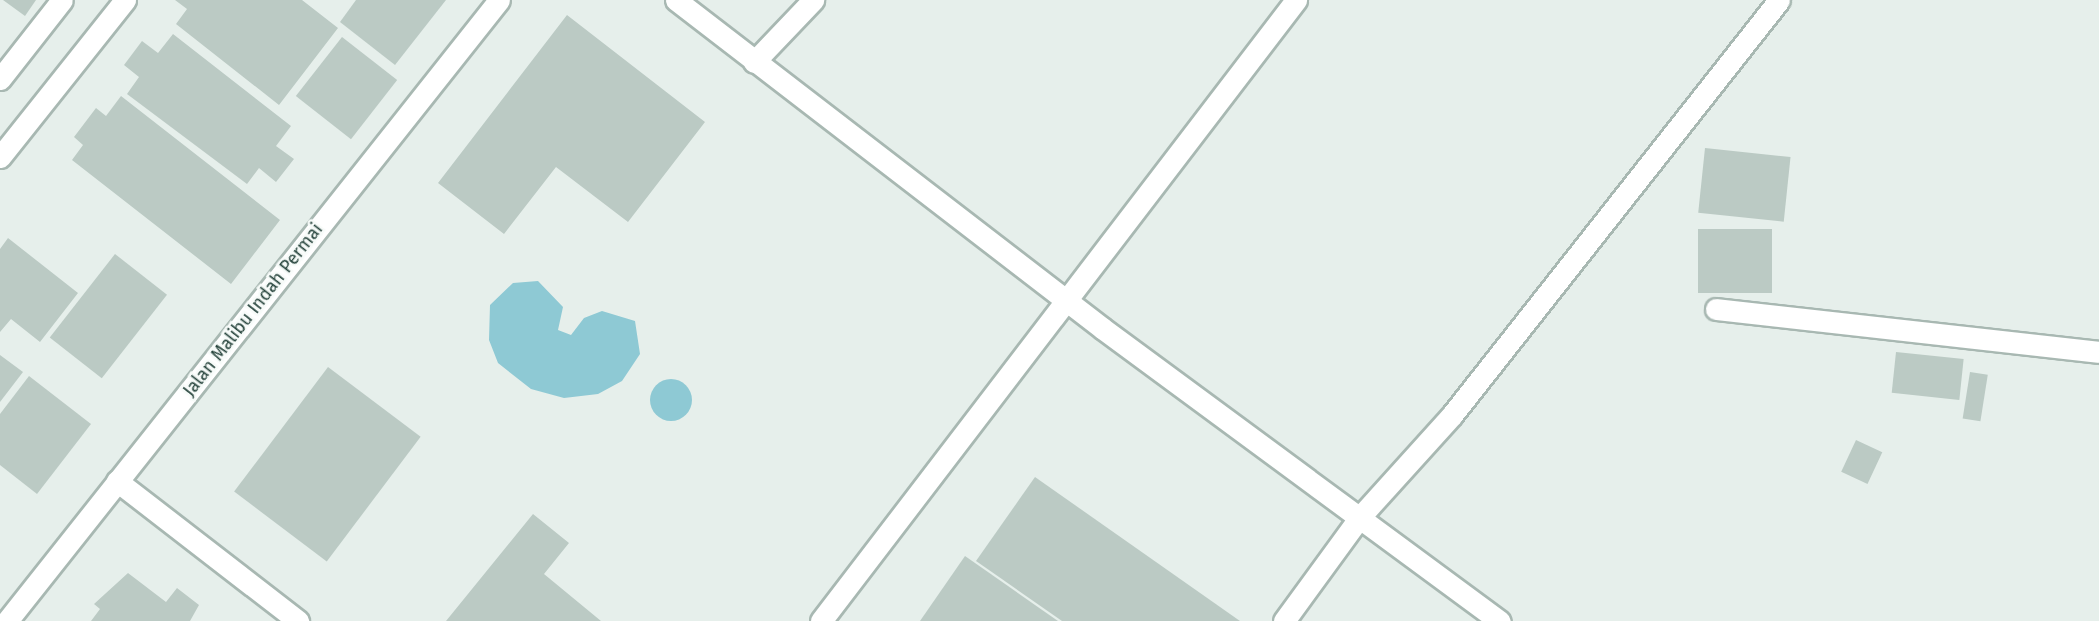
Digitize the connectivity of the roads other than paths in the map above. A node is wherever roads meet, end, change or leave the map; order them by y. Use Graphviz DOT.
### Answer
graph roads {
  1 [pos="62,0"];
  2 [pos="125,0"];
  3 [pos="499,0"];
  4 [pos="676,0"];
  5 [pos="813,0"];
  6 [pos="1296,0"];
  7 [pos="1779,0"];
  8 [pos="754,62"];
  9 [pos="0,79"];
  10 [pos="0,157"];
  11 [pos="1063,298"];
  12 [pos="1716,309"];
  13 [pos="2099,352"];
  14 [pos="117,481"];
  15 [pos="1359,519"];
  16 [pos="7,621"];
  17 [pos="298,621"];
  18 [pos="821,621"];
  19 [pos="1284,621"];
  20 [pos="1500,621"];
  1 -- 9 [label="street"];
  2 -- 10 [label="street"];
  3 -- 14 [label="street, Jalan Malibu Indah Permai"];
  4 -- 8 [label="street"];
  5 -- 8 [label="street"];
  6 -- 11 [label="street"];
  7 -- 15 [label="street"];
  8 -- 11 [label="street"];
  11 -- 15 [label="street"];
  11 -- 18 [label="street"];
  12 -- 13 [label="street"];
  14 -- 16 [label="street, Jalan Malibu Indah Permai"];
  14 -- 17 [label="street"];
  15 -- 19 [label="street"];
  15 -- 20 [label="street"];
}
